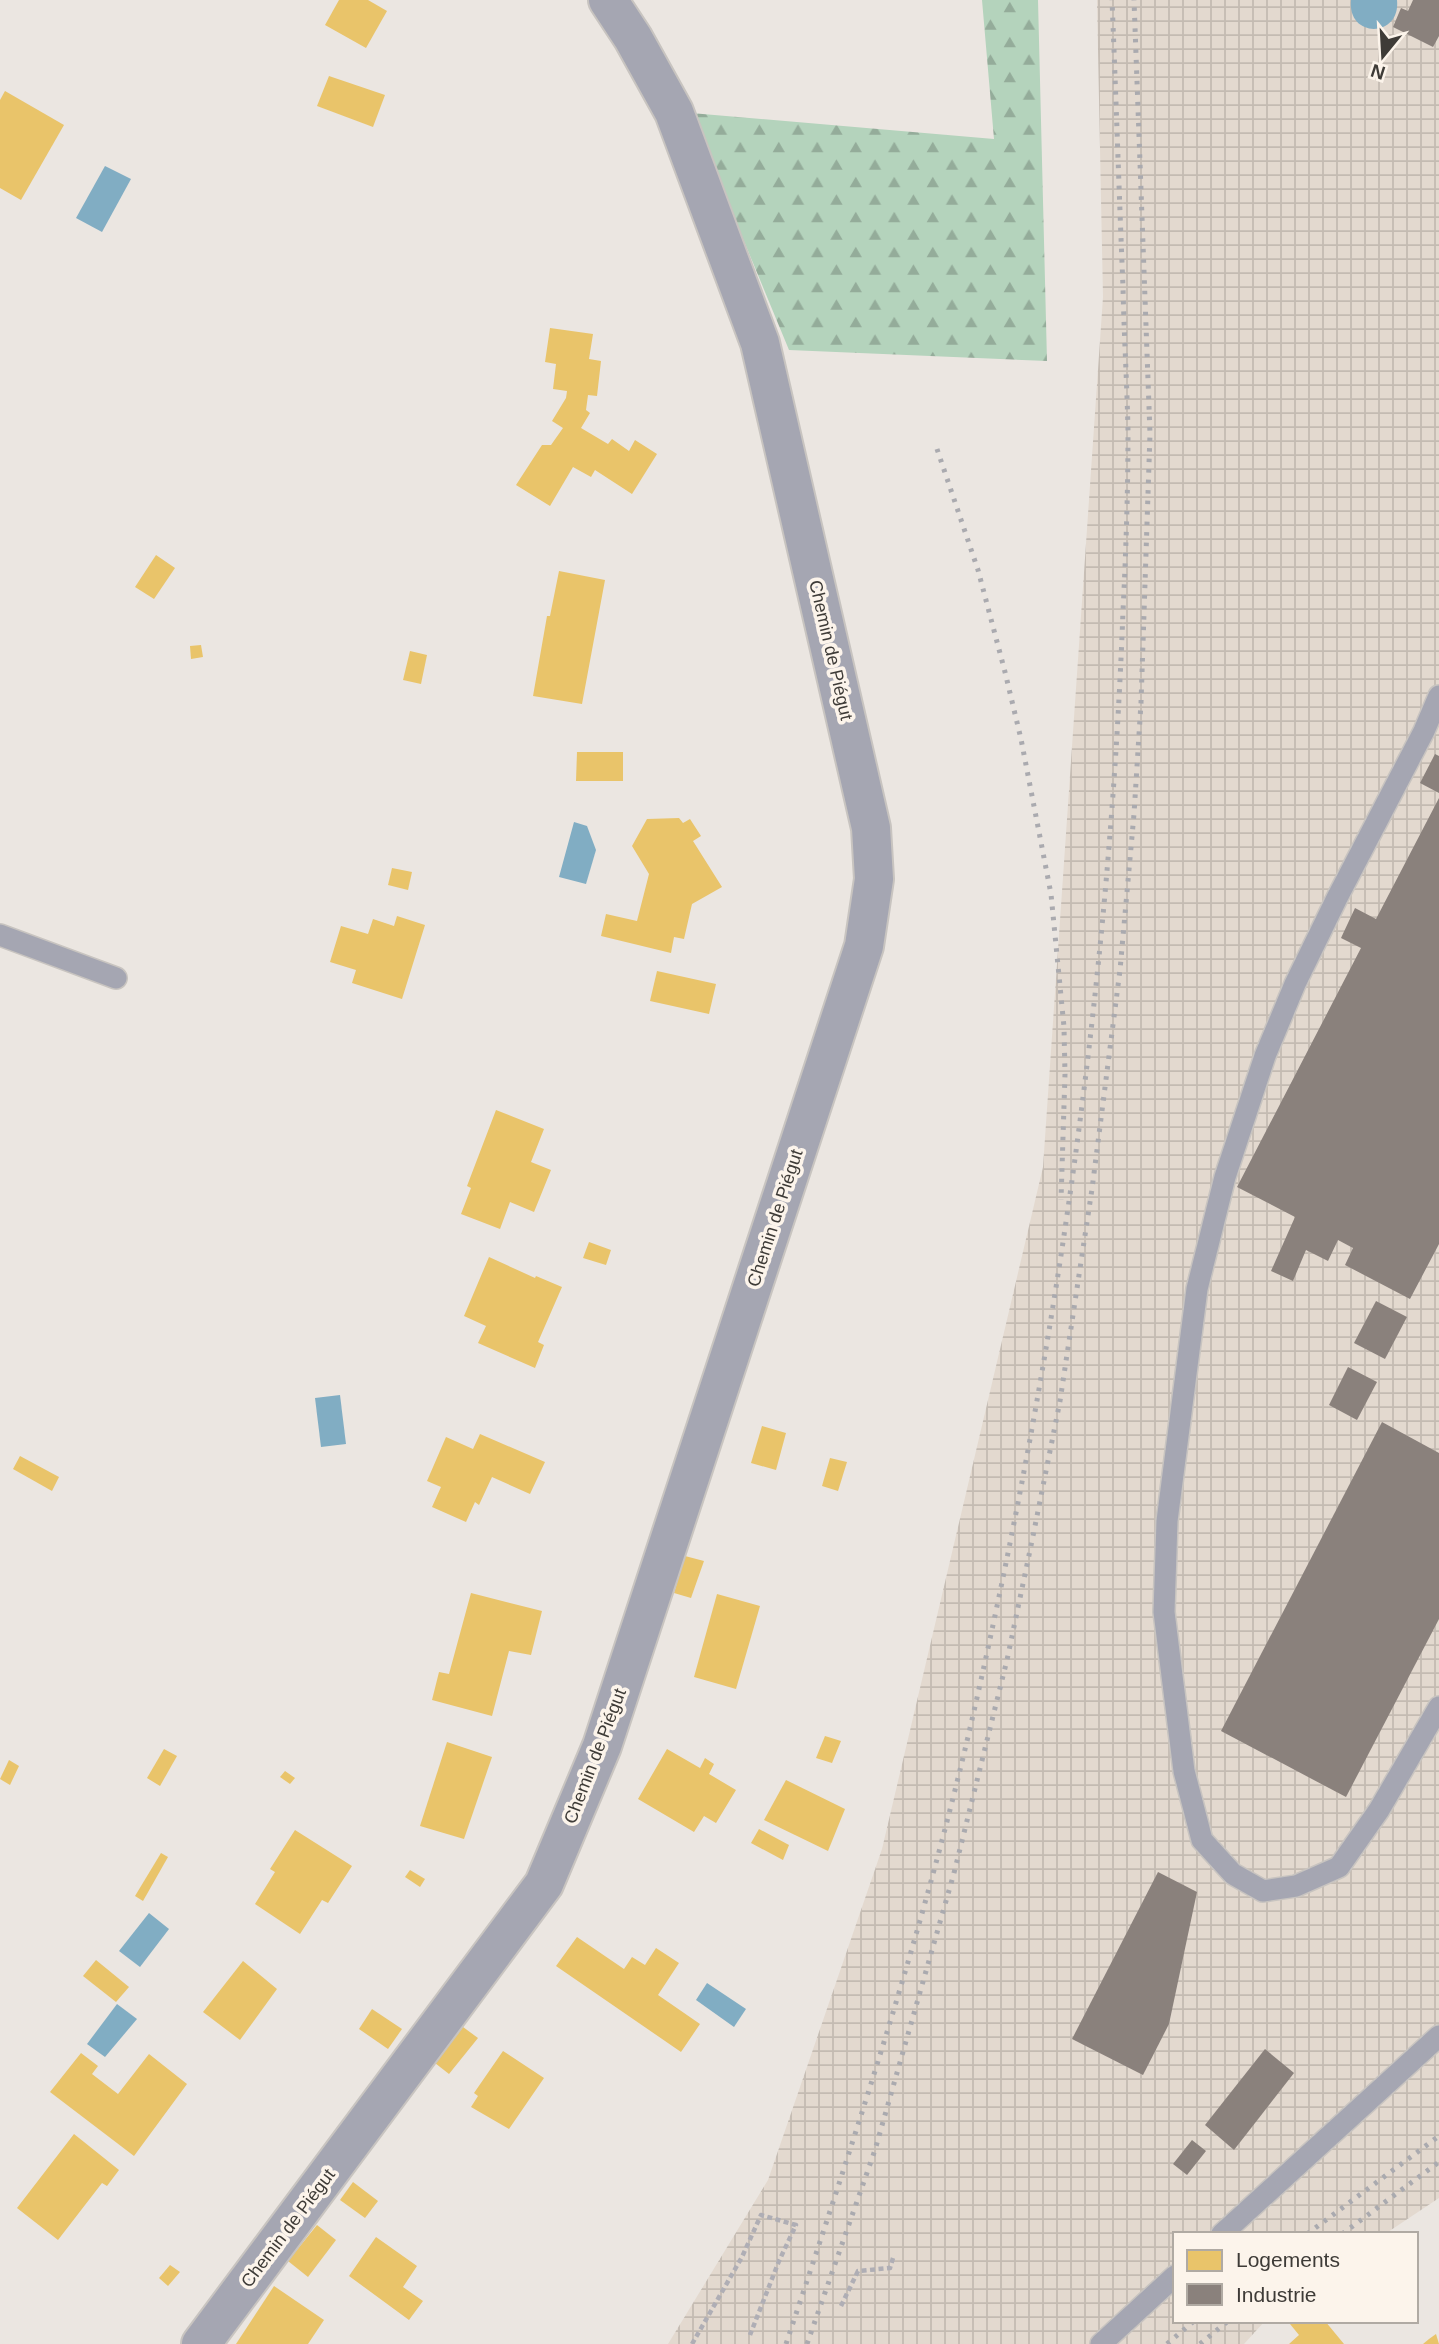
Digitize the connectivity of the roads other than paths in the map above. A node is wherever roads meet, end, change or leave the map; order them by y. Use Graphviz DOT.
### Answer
graph roads {
  1 [pos="608,0"];
  2 [pos="1439,696"];
  3 [pos="0,935"];
  4 [pos="116,978"];
  5 [pos="1439,1707"];
  6 [pos="1439,2036"];
  7 [pos="1224,2232"];
  8 [pos="1173,2278"];
  9 [pos="201,2344"];
  10 [pos="1101,2344"];
  1 -- 9 [label="street, Chemin de Piégut"];
  2 -- 5 [label="lane"];
  3 -- 4 [label="lane"];
  6 -- 7 [label="lane"];
  8 -- 10 [label="lane"];
}
